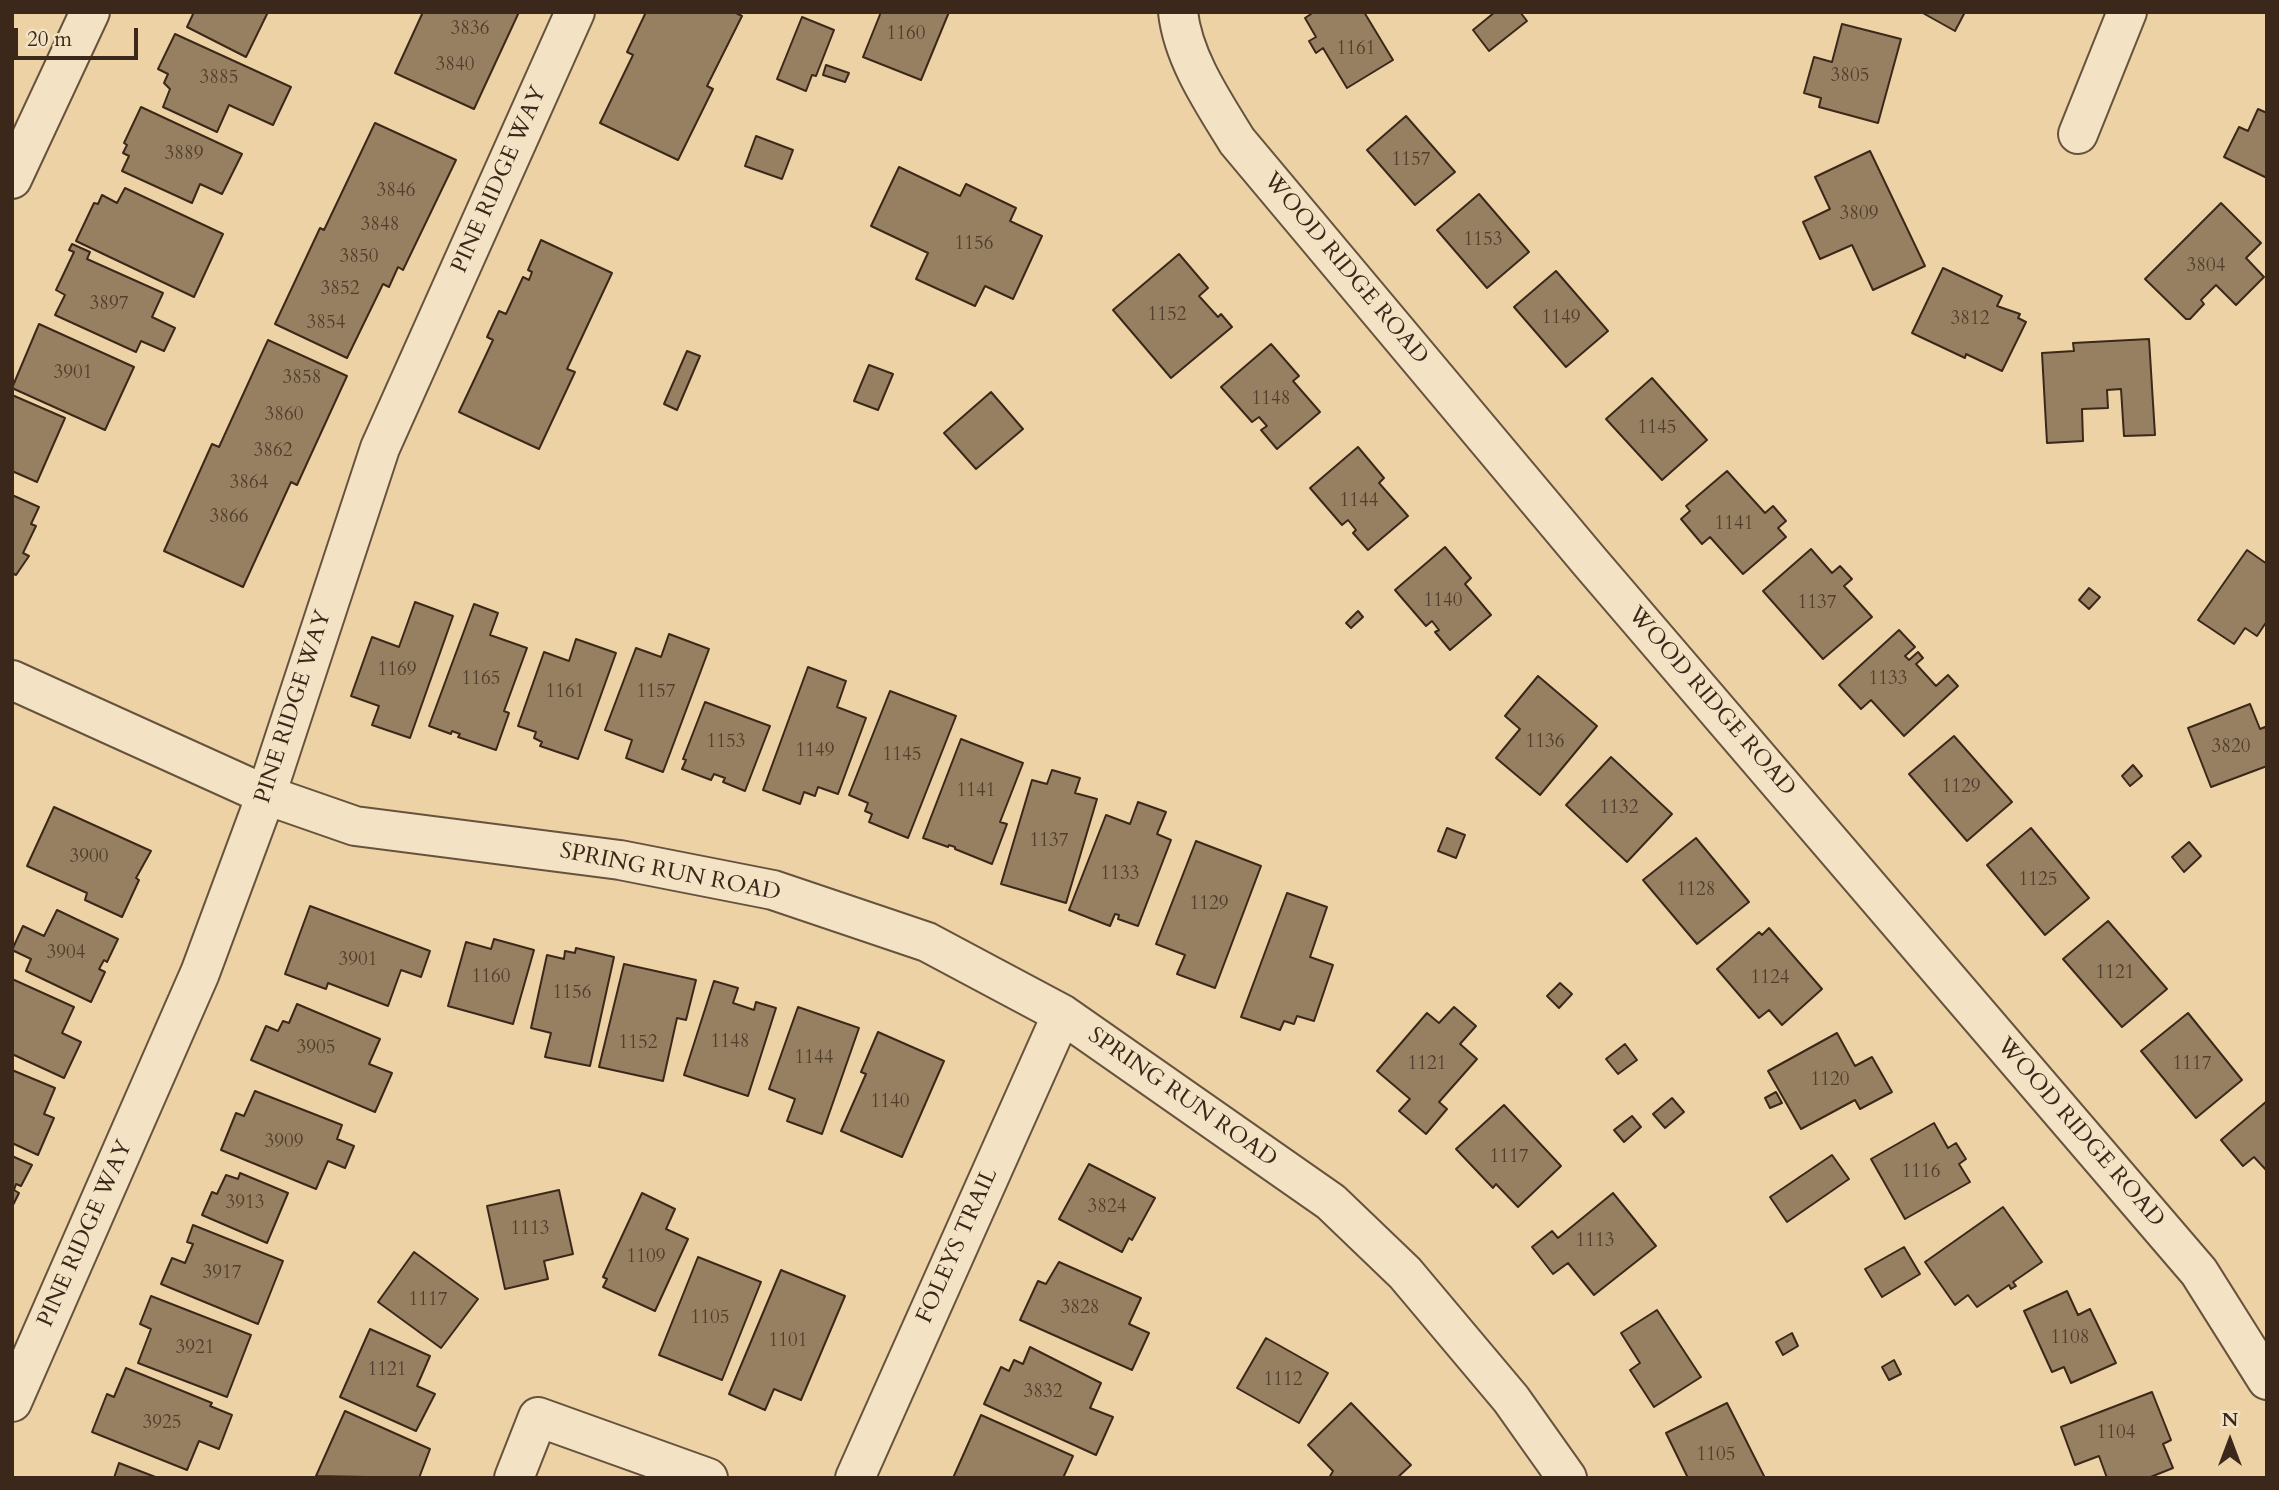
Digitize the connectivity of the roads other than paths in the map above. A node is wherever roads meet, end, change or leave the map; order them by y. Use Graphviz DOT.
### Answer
graph roads {
  1 [pos="90,12"];
  2 [pos="575,12"];
  3 [pos="1178,12"];
  4 [pos="2127,12"];
  5 [pos="2078,134"];
  6 [pos="12,179"];
  7 [pos="12,680"];
  8 [pos="266,795"];
  9 [pos="1062,1014"];
  10 [pos="2267,1380"];
  11 [pos="12,1402"];
  12 [pos="514,1478"];
  13 [pos="708,1478"];
  14 [pos="855,1478"];
  15 [pos="1567,1478"];
  1 -- 6 [label="street"];
  2 -- 8 [label="street, PINE RIDGE WAY"];
  3 -- 10 [label="street, WOOD RIDGE ROAD"];
  4 -- 5 [label="street"];
  7 -- 8 [label="street, SPRING RUN ROAD"];
  8 -- 9 [label="street, SPRING RUN ROAD"];
  8 -- 11 [label="street, PINE RIDGE WAY"];
  9 -- 14 [label="street, FOLEYS TRAIL"];
  9 -- 15 [label="street, SPRING RUN ROAD"];
  12 -- 13 [label="street"];
}
